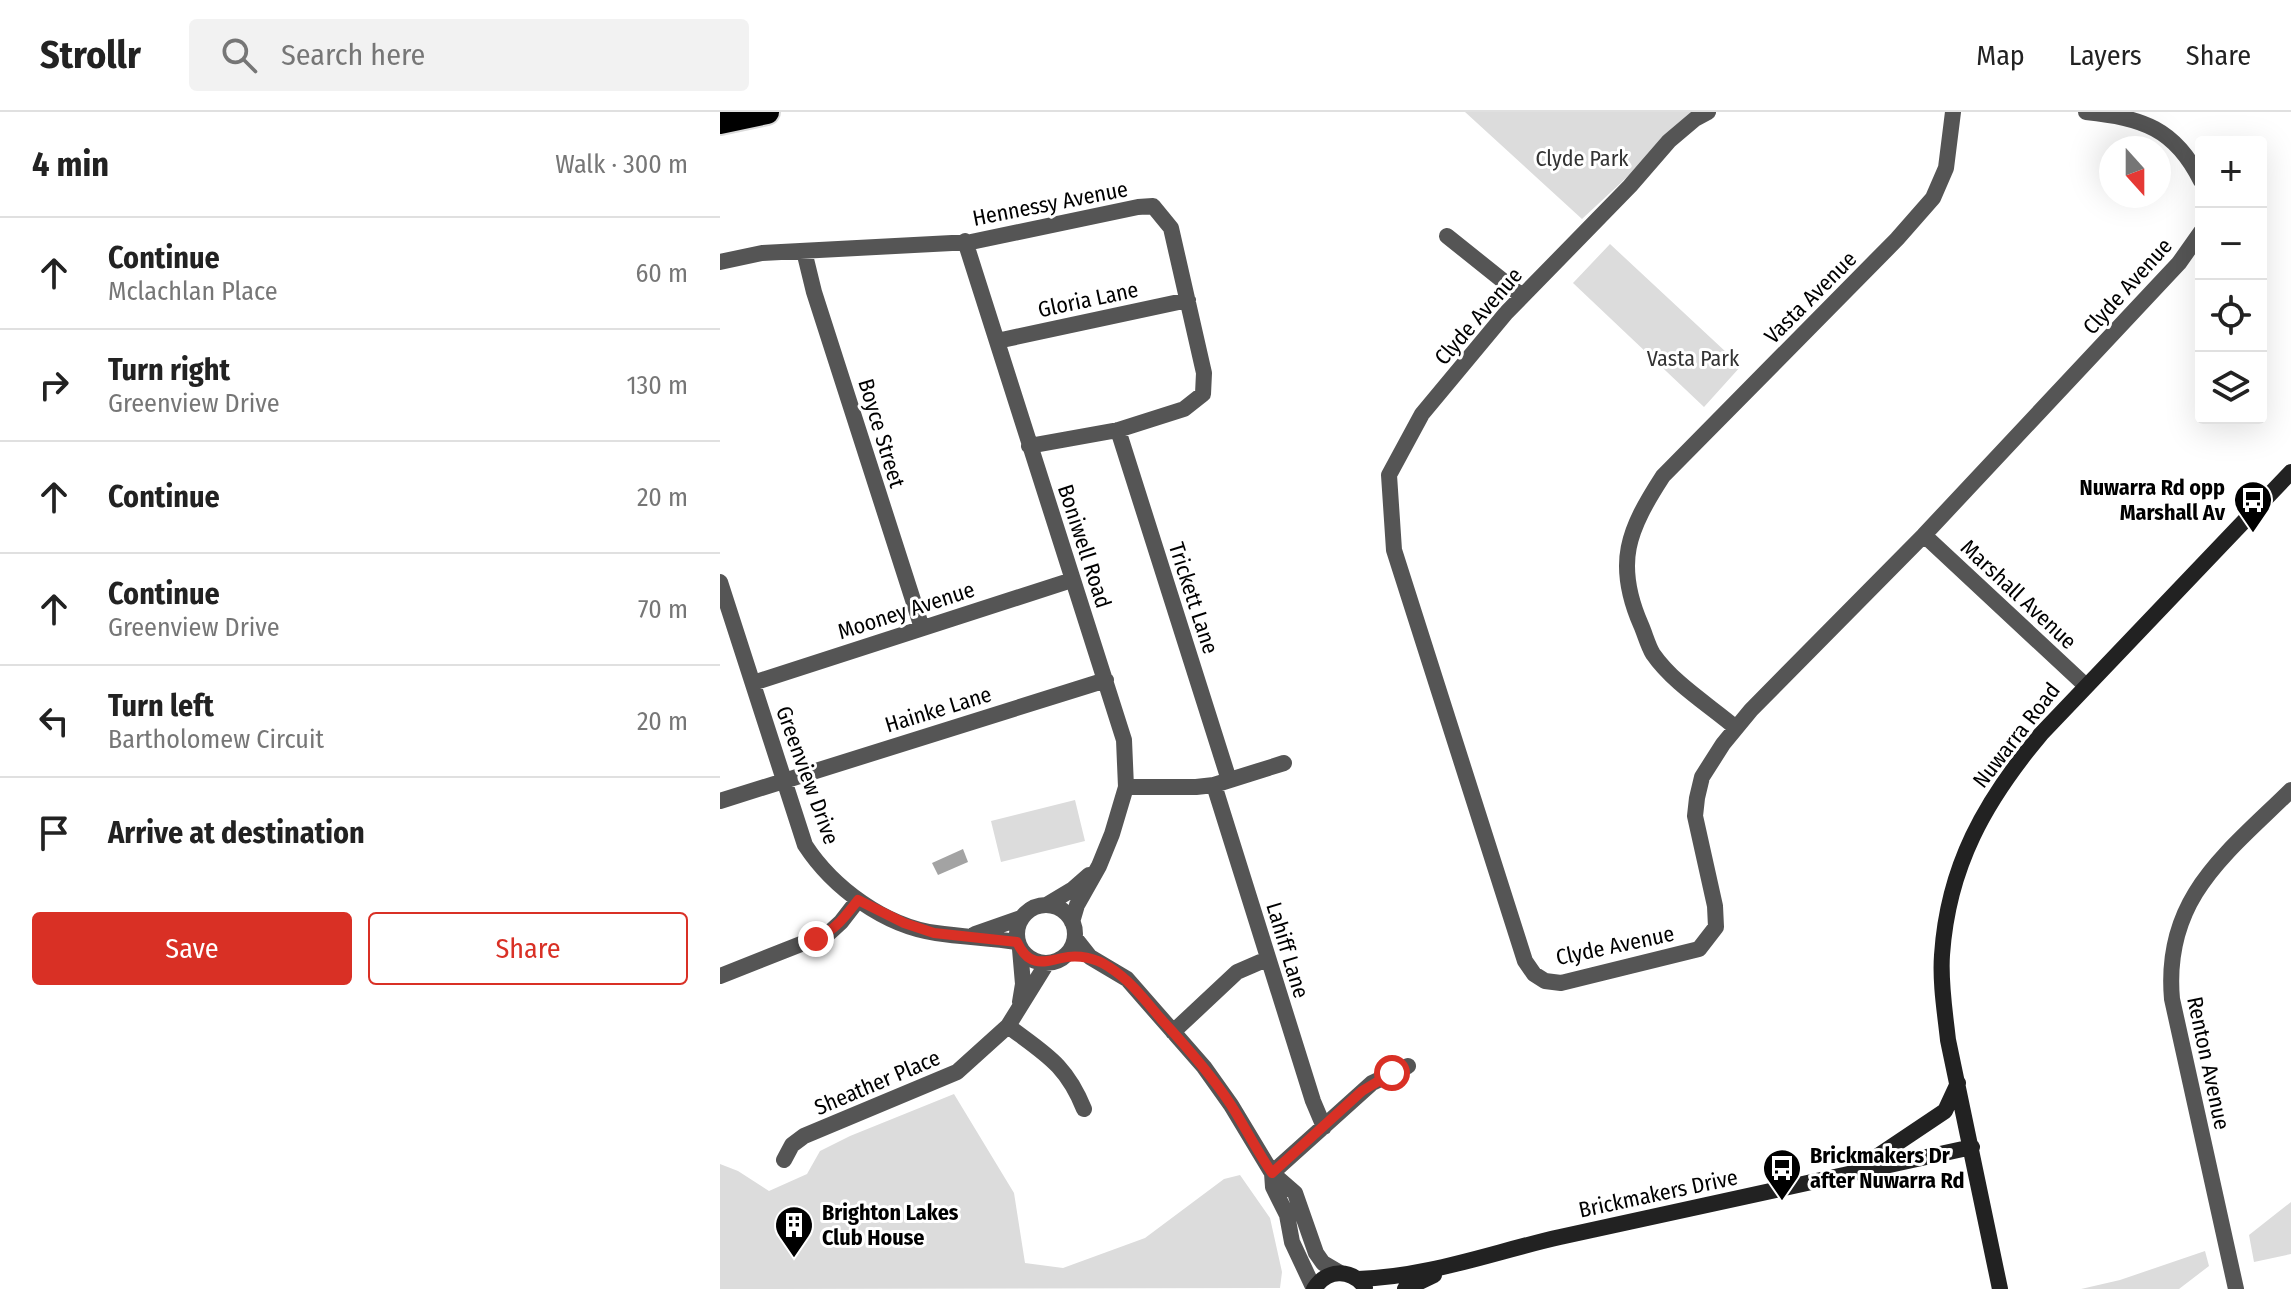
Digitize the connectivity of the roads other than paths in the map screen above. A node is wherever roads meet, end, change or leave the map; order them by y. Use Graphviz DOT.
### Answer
graph roads {
  1 [pos="767,112"];
  2 [pos="1708,112"];
  3 [pos="1953,112"];
  4 [pos="2086,112"];
  5 [pos="720,122"];
  6 [pos="2195,171"];
  7 [pos="1447,236"];
  8 [pos="2195,240"];
  9 [pos="965,241"];
  10 [pos="804,251"];
  11 [pos="720,262"];
  12 [pos="1522,296"];
  13 [pos="1188,300"];
  14 [pos="997,341"];
  15 [pos="1118,430"];
  16 [pos="1029,446"];
  17 [pos="2291,472"];
  18 [pos="1924,535"];
  19 [pos="1072,580"];
  20 [pos="720,582"];
  21 [pos="724,610"];
  22 [pos="922,628"];
  23 [pos="1106,680"];
  24 [pos="753,683"];
  25 [pos="2085,685"];
  26 [pos="1736,728"];
  27 [pos="1284,763"];
  28 [pos="783,781"];
  29 [pos="1222,782"];
  30 [pos="1126,787"];
  31 [pos="2291,790"];
  32 [pos="720,801"];
  33 [pos="1099,866"];
  34 [pos="858,900"];
  35 [pos="1048,904"];
  36 [pos="1021,918"];
  37 [pos="1074,930"];
  38 [pos="970,936"];
  39 [pos="1019,945"];
  40 [pos="1090,957"];
  41 [pos="1267,959"];
  42 [pos="1055,960"];
  43 [pos="720,976"];
  44 [pos="1019,1007"];
  45 [pos="1008,1026"];
  46 [pos="1173,1032"];
  47 [pos="1408,1066"];
  48 [pos="1958,1083"];
  49 [pos="1084,1109"];
  50 [pos="1324,1127"];
  51 [pos="1972,1147"];
  52 [pos="784,1160"];
  53 [pos="1272,1173"];
  54 [pos="1852,1173"];
  55 [pos="1450,1267"];
  56 [pos="1340,1273"];
  57 [pos="1362,1284"];
  58 [pos="1314,1289"];
  59 [pos="1405,1289"];
  60 [pos="1999,1289"];
  61 [pos="2236,1289"];
  1 -- 5 [label="highway"];
  2 -- 12 [label="street, Clyde Avenue"];
  3 -- 26 [label="street, Vasta Avenue"];
  4 -- 6 [label="street"];
  7 -- 12 [label="street"];
  8 -- 18 [label="street, Clyde Avenue"];
  9 -- 10 [label="street, Hennessy Avenue"];
  9 -- 13 [label="street, Hennessy Avenue"];
  9 -- 14 [label="street, Boniwell Road"];
  10 -- 11 [label="street, Hennessy Avenue"];
  10 -- 22 [label="street, Boyce Street"];
  12 -- 26 [label="street, Clyde Avenue"];
  13 -- 14 [label="street, Gloria Lane"];
  13 -- 15 [label="street, Hennessy Avenue"];
  14 -- 16 [label="street, Boniwell Road"];
  15 -- 16 [label="street, Hennessy Avenue"];
  15 -- 29 [label="street, Trickett Lane"];
  16 -- 19 [label="street, Boniwell Road"];
  17 -- 25 [label="main road, Nuwarra Road"];
  18 -- 25 [label="street, Marshall Avenue"];
  18 -- 26 [label="street, Clyde Avenue"];
  19 -- 22 [label="street, Mooney Avenue"];
  19 -- 23 [label="street, Boniwell Road"];
  20 -- 21 [label="street, Greenview Drive"];
  21 -- 24 [label="street, Greenview Drive"];
  22 -- 24 [label="street, Mooney Avenue"];
  23 -- 28 [label="street, Hainke Lane"];
  23 -- 30 [label="street, Boniwell Road"];
  24 -- 28 [label="street, Greenview Drive"];
  25 -- 48 [label="main road, Nuwarra Road"];
  27 -- 29 [label="street"];
  28 -- 32 [label="street, Hainke Lane"];
  28 -- 34 [label="street, Greenview Drive"];
  29 -- 30 [label="street"];
  29 -- 41 [label="street, Lahiff Lane"];
  30 -- 33 [label="street, Boniwell Road"];
  31 -- 61 [label="street, Renton Avenue"];
  33 -- 35 [label="street, Boniwell Road"];
  33 -- 37 [label="street, Boniwell Road"];
  34 -- 38 [label="street, Greenview Drive"];
  34 -- 43 [label="street"];
  35 -- 36 [label="street"];
  35 -- 37 [label="street"];
  36 -- 38 [label="street, Greenview Drive"];
  36 -- 39 [label="street"];
  37 -- 40 [label="street"];
  37 -- 42 [label="street"];
  38 -- 39 [label="street, Greenview Drive"];
  39 -- 42 [label="street"];
  39 -- 44 [label="street, Sheather Place"];
  40 -- 42 [label="street"];
  40 -- 46 [label="street"];
  41 -- 46 [label="street"];
  41 -- 50 [label="street, Lahiff Lane"];
  42 -- 44 [label="street, Sheather Place"];
  44 -- 45 [label="street, Sheather Place"];
  45 -- 49 [label="street"];
  45 -- 52 [label="street, Sheather Place"];
  46 -- 53 [label="street"];
  47 -- 50 [label="street"];
  48 -- 51 [label="main road, Nuwarra Road"];
  48 -- 54 [label="main road"];
  50 -- 53 [label="street"];
  51 -- 54 [label="main road, Brickmakers Drive"];
  51 -- 60 [label="main road, Nuwarra Road"];
  53 -- 56 [label="street"];
  53 -- 58 [label="street"];
  54 -- 55 [label="main road, Brickmakers Drive"];
  55 -- 57 [label="main road, Brickmakers Drive"];
  55 -- 59 [label="main road, Brickmakers Drive"];
  56 -- 57 [label="main road"];
  56 -- 58 [label="main road"];
}
